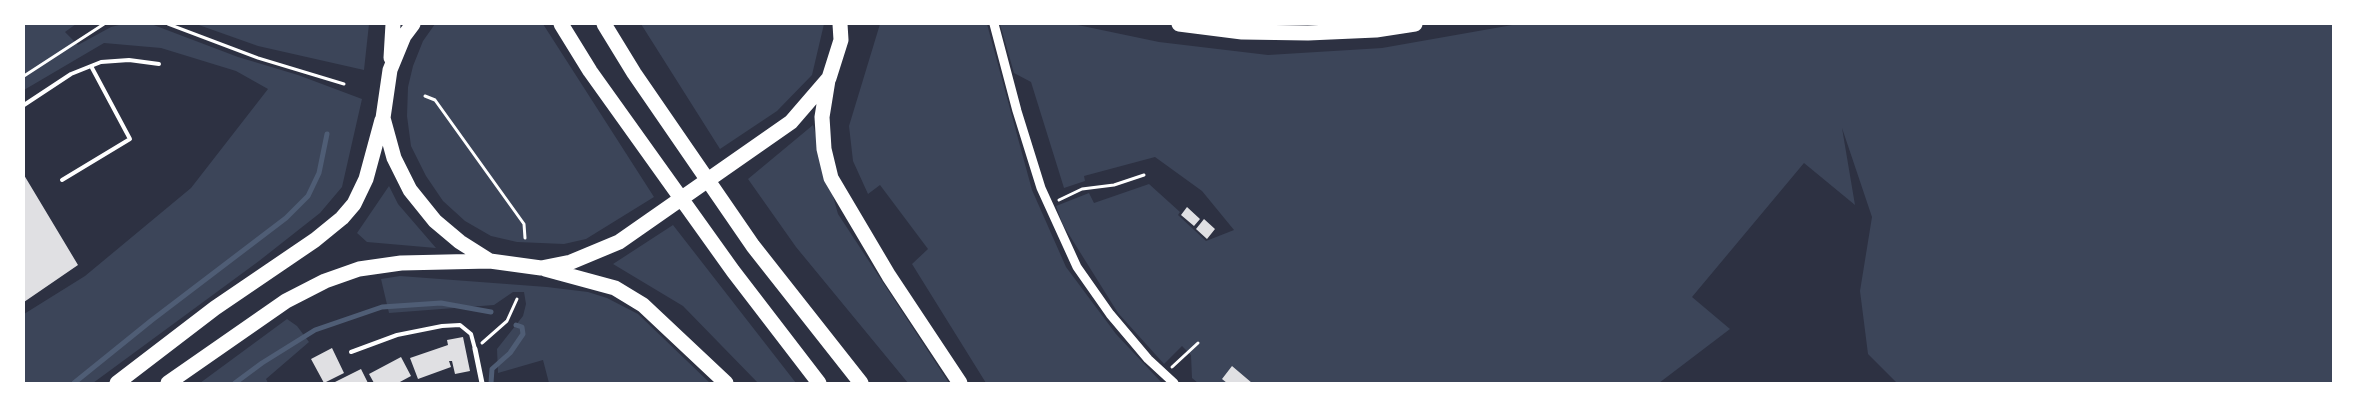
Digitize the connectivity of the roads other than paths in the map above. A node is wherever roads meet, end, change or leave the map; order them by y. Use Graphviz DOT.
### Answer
graph roads {
  1 [pos="393,24"];
  2 [pos="413,24"];
  3 [pos="561,24"];
  4 [pos="604,24"];
  5 [pos="840,24"];
  6 [pos="847,24"];
  7 [pos="994,24"];
  8 [pos="1179,24"];
  9 [pos="1415,24"];
  10 [pos="840,40"];
  11 [pos="159,64"];
  12 [pos="91,66"];
  13 [pos="390,70"];
  14 [pos="828,78"];
  15 [pos="24,105"];
  16 [pos="383,118"];
  17 [pos="62,180"];
  18 [pos="490,261"];
  19 [pos="541,268"];
  20 [pos="475,349"];
  21 [pos="351,352"];
  22 [pos="116,383"];
  23 [pos="168,383"];
  24 [pos="482,383"];
  25 [pos="726,383"];
  26 [pos="820,383"];
  27 [pos="861,383"];
  28 [pos="960,383"];
  29 [pos="1174,383"];
  1 -- 13 [label="highway"];
  2 -- 13 [label="highway"];
  3 -- 26 [label="highway"];
  4 -- 27 [label="highway"];
  5 -- 10 [label="highway"];
  6 -- 10 [label="highway"];
  7 -- 29 [label="street"];
  8 -- 9 [label="highway"];
  10 -- 14 [label="highway"];
  11 -- 12 [label="lane"];
  12 -- 15 [label="lane"];
  12 -- 17 [label="lane"];
  13 -- 16 [label="highway"];
  14 -- 19 [label="highway"];
  14 -- 28 [label="highway"];
  16 -- 18 [label="highway"];
  16 -- 22 [label="highway"];
  18 -- 19 [label="highway"];
  18 -- 23 [label="highway"];
  19 -- 25 [label="highway"];
  20 -- 21 [label="lane"];
  20 -- 24 [label="street"];
}
